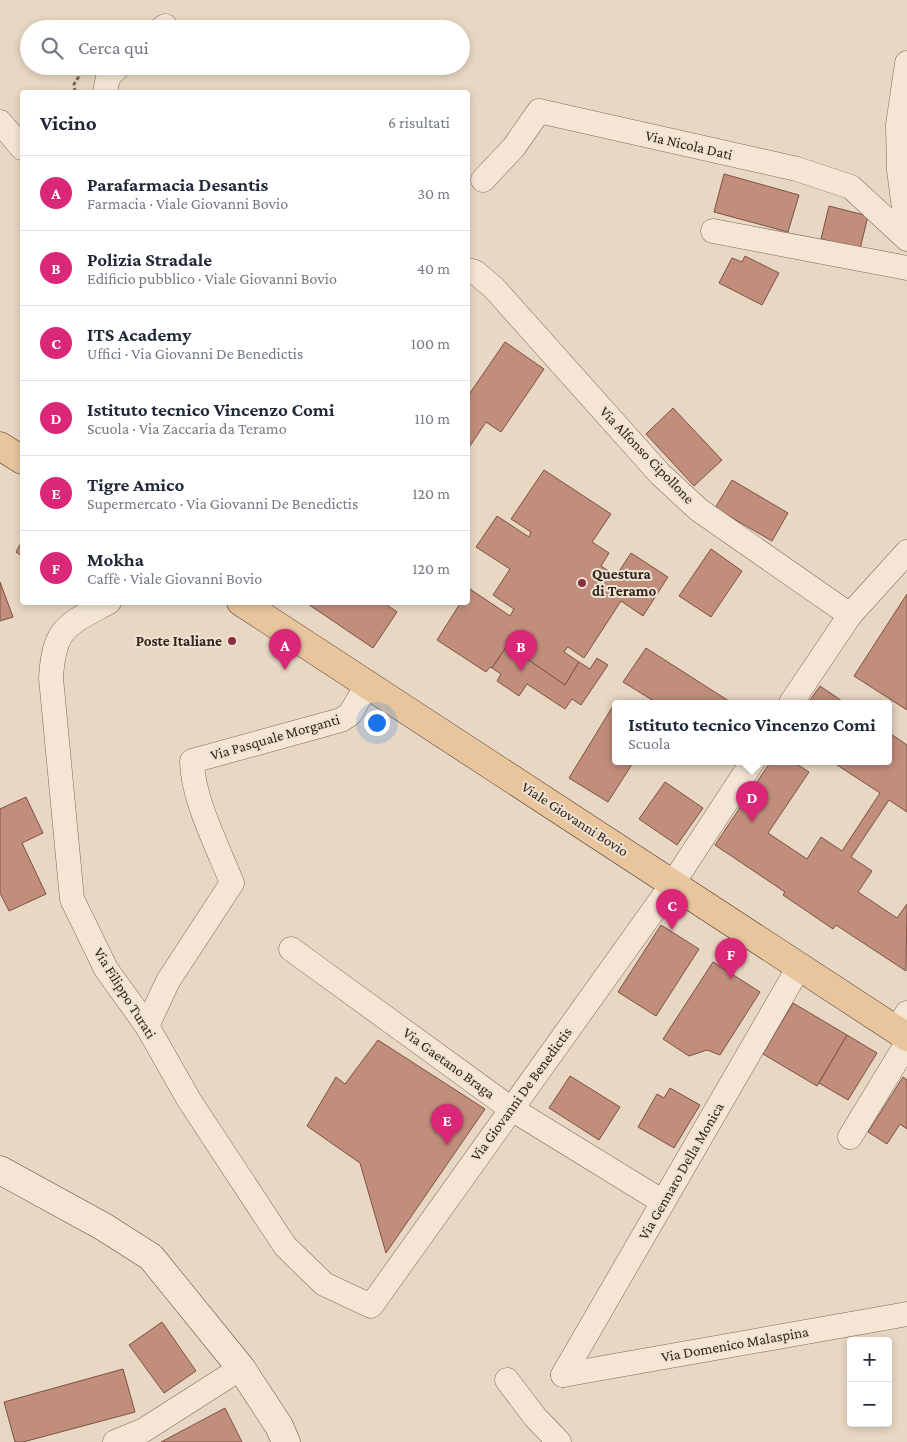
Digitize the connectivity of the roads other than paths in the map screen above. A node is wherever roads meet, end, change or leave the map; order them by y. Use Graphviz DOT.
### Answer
graph roads {
  1 [pos="907,63"];
  2 [pos="110,75"];
  3 [pos="105,90"];
  4 [pos="0,122"];
  5 [pos="20,146"];
  6 [pos="483,180"];
  7 [pos="713,231"];
  8 [pos="907,231"];
  9 [pos="907,238"];
  10 [pos="907,268"];
  11 [pos="470,271"];
  12 [pos="0,446"];
  13 [pos="20,459"];
  14 [pos="907,552"];
  15 [pos="103,605"];
  16 [pos="245,605"];
  17 [pos="850,615"];
  18 [pos="366,685"];
  19 [pos="793,700"];
  20 [pos="750,765"];
  21 [pos="673,883"];
  22 [pos="291,949"];
  23 [pos="799,966"];
  24 [pos="147,1026"];
  25 [pos="904,1031"];
  26 [pos="510,1108"];
  27 [pos="850,1137"];
  28 [pos="0,1170"];
  29 [pos="663,1202"];
  30 [pos="371,1306"];
  31 [pos="907,1314"];
  32 [pos="242,1368"];
  33 [pos="563,1375"];
  34 [pos="507,1380"];
  35 [pos="115,1442"];
  36 [pos="286,1442"];
  37 [pos="558,1442"];
  1 -- 8 [label="street"];
  2 -- 3 [label="street"];
  4 -- 5 [label="street"];
  6 -- 9 [label="street, Via Nicola Dati"];
  7 -- 10 [label="street"];
  11 -- 17 [label="street, Via Alfonso Cipollone"];
  12 -- 13 [label="main road"];
  14 -- 17 [label="street"];
  15 -- 24 [label="street, Via Filippo Turati"];
  16 -- 18 [label="main road, Viale Giovanni Bovio"];
  17 -- 19 [label="street"];
  18 -- 21 [label="main road, Viale Giovanni Bovio"];
  18 -- 24 [label="street, Via Pasquale Morganti"];
  20 -- 21 [label="street, Via Giovanni De Benedictis"];
  21 -- 23 [label="main road, Viale Giovanni Bovio"];
  21 -- 26 [label="street, Via Giovanni De Benedictis"];
  22 -- 26 [label="street, Via Gaetano Braga"];
  23 -- 25 [label="main road, Viale Giovanni Bovio"];
  23 -- 29 [label="street, Via Gennaro Della Monica"];
  24 -- 30 [label="street, Via Filippo Turati"];
  25 -- 27 [label="street"];
  26 -- 29 [label="street, Via Gaetano Braga"];
  26 -- 30 [label="street, Via Giovanni De Benedictis"];
  28 -- 32 [label="street"];
  29 -- 33 [label="street, Via Gennaro Della Monica"];
  31 -- 33 [label="street, Via Domenico Malaspina"];
  32 -- 35 [label="street"];
  32 -- 36 [label="street"];
  34 -- 37 [label="street"];
}
